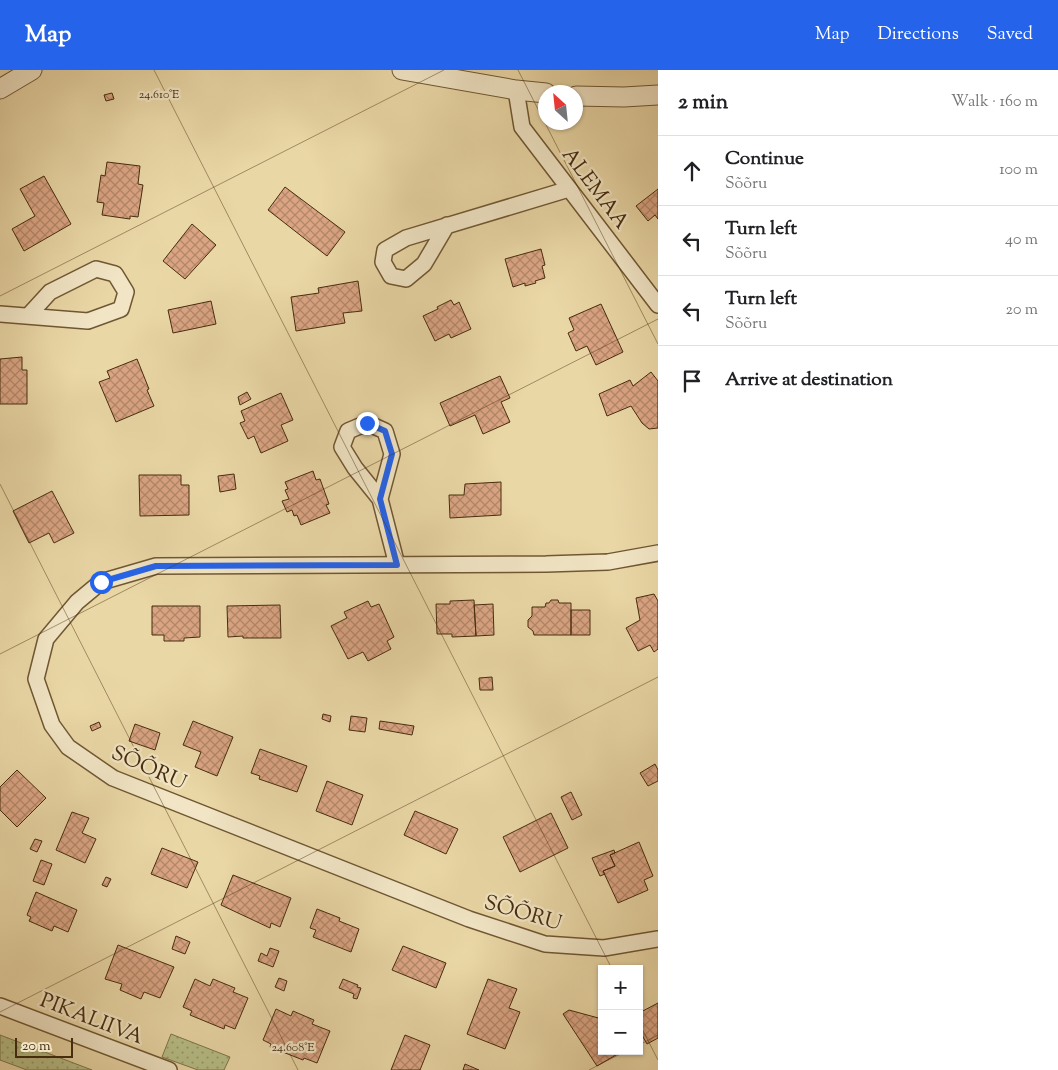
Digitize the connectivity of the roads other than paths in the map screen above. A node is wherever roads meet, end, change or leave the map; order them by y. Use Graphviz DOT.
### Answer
graph roads {
  1 [pos="32,70"];
  2 [pos="402,70"];
  3 [pos="0,89"];
  4 [pos="516,90"];
  5 [pos="538,92"];
  6 [pos="658,95"];
  7 [pos="583,96"];
  8 [pos="569,189"];
  9 [pos="447,225"];
  10 [pos="658,305"];
  11 [pos="0,314"];
  12 [pos="28,316"];
  13 [pos="380,499"];
  14 [pos="658,553"];
  15 [pos="397,565"];
  16 [pos="658,939"];
  17 [pos="0,1006"];
  18 [pos="168,1070"];
  1 -- 3 [label="street"];
  2 -- 4 [label="street"];
  4 -- 5 [label="street"];
  4 -- 8 [label="street, ALEMAA"];
  6 -- 7 [label="street"];
  8 -- 9 [label="street"];
  8 -- 10 [label="street, ALEMAA"];
  11 -- 12 [label="street"];
  12 -- 12 [label="street"];
  13 -- 13 [label="street"];
  13 -- 15 [label="street"];
  14 -- 15 [label="street, SÕÕRU"];
  15 -- 16 [label="street, SÕÕRU"];
  17 -- 18 [label="street, PIKALIIVA"];
}
